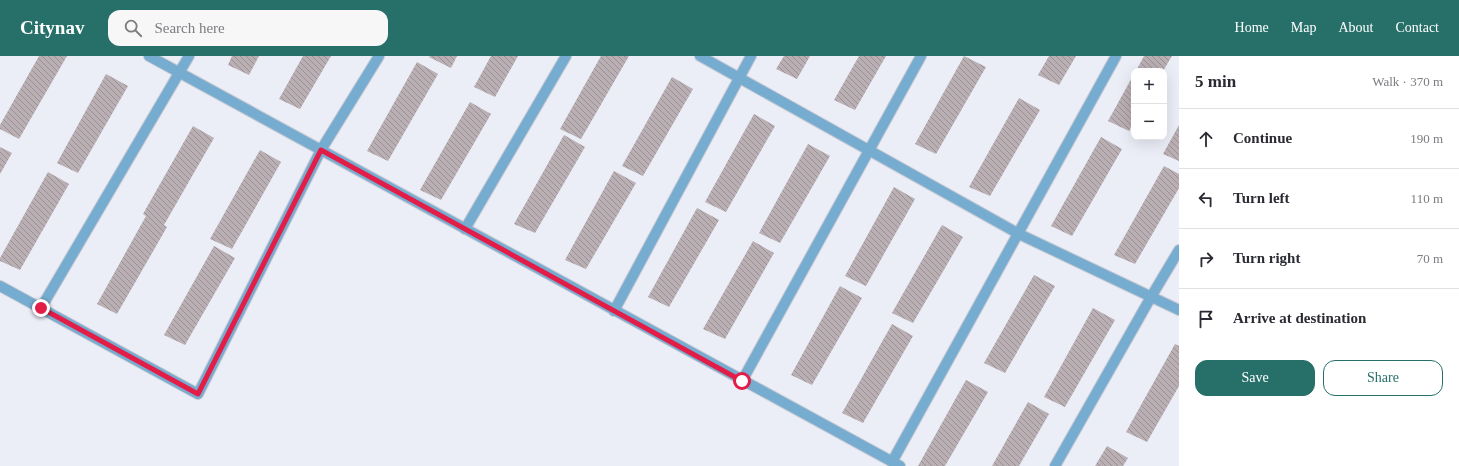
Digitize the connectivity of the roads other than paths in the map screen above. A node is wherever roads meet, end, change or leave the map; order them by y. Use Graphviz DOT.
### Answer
graph roads {
  1 [pos="149,56"];
  2 [pos="189,56"];
  3 [pos="379,56"];
  4 [pos="566,56"];
  5 [pos="700,56"];
  6 [pos="751,56"];
  7 [pos="921,56"];
  8 [pos="1116,56"];
  9 [pos="180,72"];
  10 [pos="739,77"];
  11 [pos="321,150"];
  12 [pos="870,150"];
  13 [pos="465,229"];
  14 [pos="1019,234"];
  15 [pos="1179,250"];
  16 [pos="0,286"];
  17 [pos="1151,297"];
  18 [pos="41,308"];
  19 [pos="1179,310"];
  20 [pos="614,311"];
  21 [pos="742,381"];
  22 [pos="896,464"];
  23 [pos="1055,466"];
  1 -- 9 [label="street"];
  2 -- 9 [label="street"];
  3 -- 11 [label="street"];
  4 -- 13 [label="street"];
  5 -- 10 [label="street"];
  6 -- 10 [label="street"];
  7 -- 12 [label="street"];
  8 -- 14 [label="street"];
  9 -- 11 [label="street"];
  9 -- 18 [label="street"];
  10 -- 12 [label="street"];
  10 -- 20 [label="street"];
  11 -- 13 [label="street"];
  11 -- 18 [label="street"];
  12 -- 14 [label="street"];
  12 -- 21 [label="street"];
  13 -- 20 [label="street"];
  14 -- 17 [label="street"];
  14 -- 22 [label="street"];
  15 -- 17 [label="street"];
  16 -- 18 [label="street"];
  17 -- 19 [label="street"];
  17 -- 23 [label="street"];
  20 -- 21 [label="street"];
  21 -- 22 [label="street"];
}
